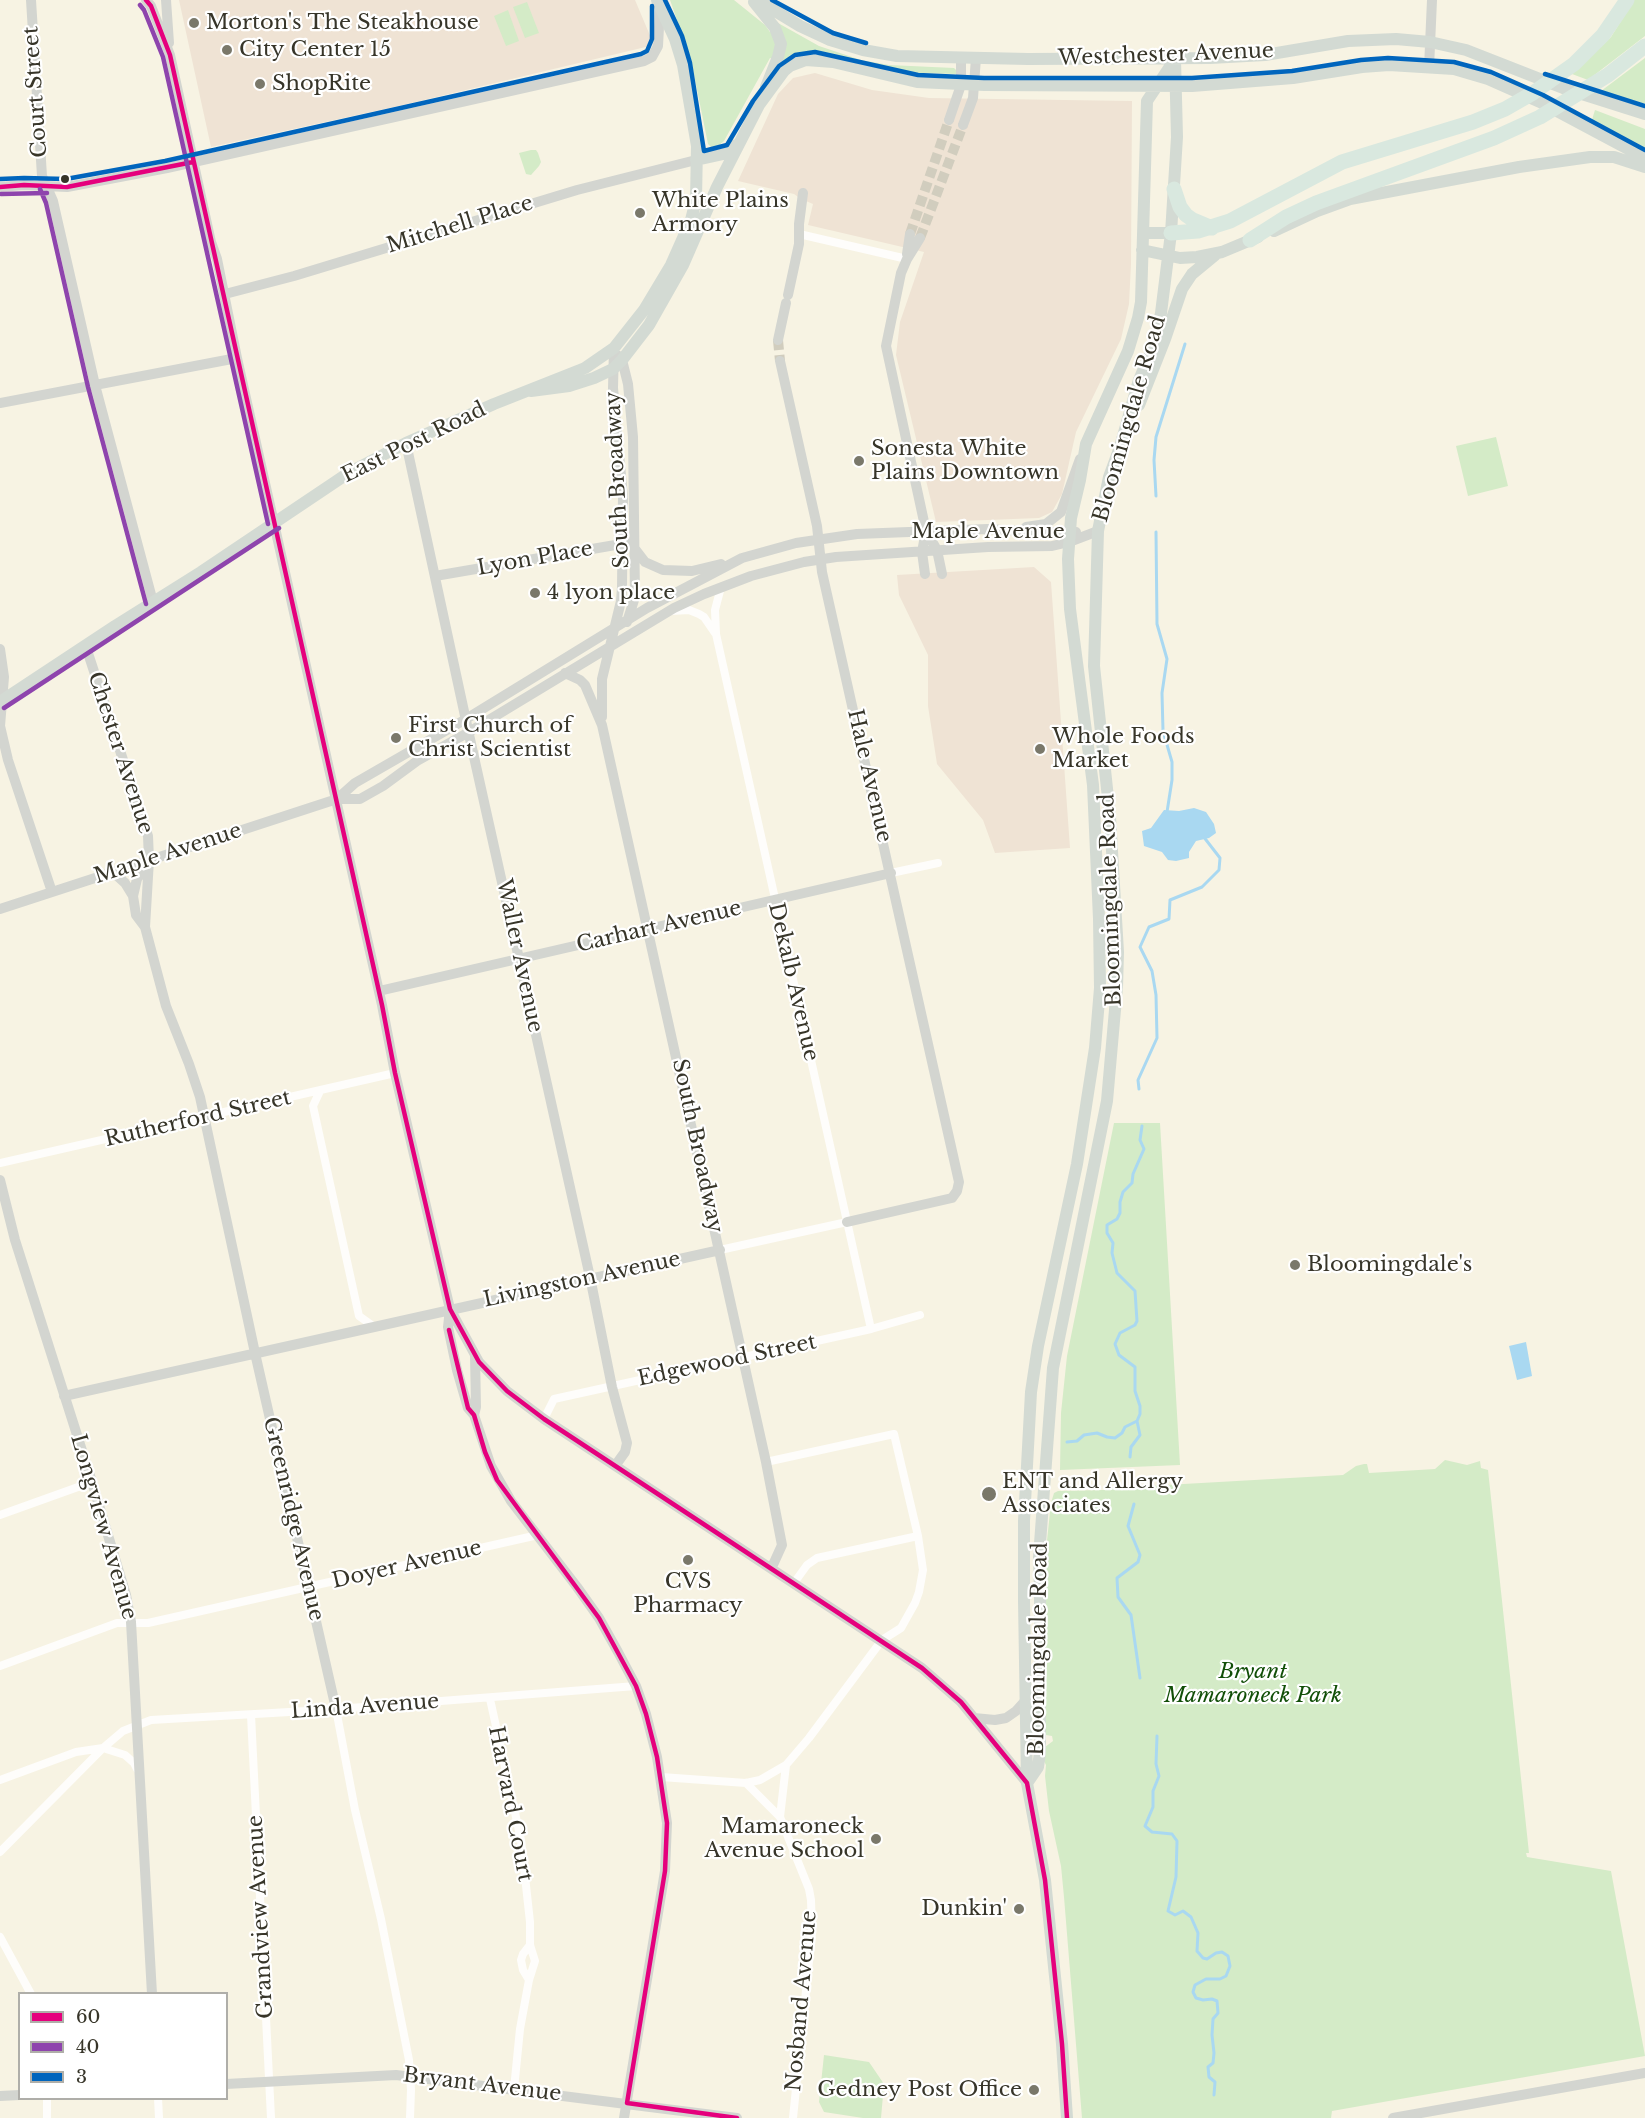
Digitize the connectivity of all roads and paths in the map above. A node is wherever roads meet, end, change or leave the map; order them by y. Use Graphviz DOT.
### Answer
graph roads {
  1 [pos="31,0"];
  2 [pos="146,0"];
  3 [pos="166,0"];
  4 [pos="755,0"];
  5 [pos="1432,0"];
  6 [pos="1627,0"];
  7 [pos="659,4"];
  8 [pos="1430,42"];
  9 [pos="1645,46"];
  10 [pos="170,55"];
  11 [pos="961,58"];
  12 [pos="976,58"];
  13 [pos="1175,59"];
  14 [pos="1429,68"];
  15 [pos="961,84"];
  16 [pos="974,85"];
  17 [pos="1175,86"];
  18 [pos="1156,87"];
  19 [pos="759,105"];
  20 [pos="1645,114"];
  21 [pos="949,120"];
  22 [pos="963,125"];
  23 [pos="743,135"];
  24 [pos="1645,158"];
  25 [pos="696,160"];
  26 [pos="193,162"];
  27 [pos="1645,167"];
  28 [pos="47,186"];
  29 [pos="0,187"];
  30 [pos="1174,189"];
  31 [pos="803,194"];
  32 [pos="1212,228"];
  33 [pos="1143,233"];
  34 [pos="1171,233"];
  35 [pos="799,234"];
  36 [pos="915,236"];
  37 [pos="1250,240"];
  38 [pos="1142,250"];
  39 [pos="1222,252"];
  40 [pos="1169,255"];
  41 [pos="907,259"];
  42 [pos="225,294"];
  43 [pos="778,340"];
  44 [pos="614,348"];
  45 [pos="237,358"];
  46 [pos="780,361"];
  47 [pos="618,364"];
  48 [pos="95,385"];
  49 [pos="531,391"];
  50 [pos="0,403"];
  51 [pos="406,442"];
  52 [pos="1086,444"];
  53 [pos="1120,447"];
  54 [pos="275,522"];
  55 [pos="987,529"];
  56 [pos="926,531"];
  57 [pos="1098,531"];
  58 [pos="1070,537"];
  59 [pos="818,539"];
  60 [pos="622,544"];
  61 [pos="634,545"];
  62 [pos="937,550"];
  63 [pos="922,552"];
  64 [pos="742,558"];
  65 [pos="821,559"];
  66 [pos="942,573"];
  67 [pos="925,574"];
  68 [pos="435,576"];
  69 [pos="721,587"];
  70 [pos="153,602"];
  71 [pos="669,611"];
  72 [pos="628,620"];
  73 [pos="615,628"];
  74 [pos="716,634"];
  75 [pos="610,646"];
  76 [pos="86,647"];
  77 [pos="0,649"];
  78 [pos="565,673"];
  79 [pos="1,701"];
  80 [pos="466,719"];
  81 [pos="602,724"];
  82 [pos="469,732"];
  83 [pos="337,799"];
  84 [pos="149,860"];
  85 [pos="938,863"];
  86 [pos="113,872"];
  87 [pos="891,873"];
  88 [pos="52,892"];
  89 [pos="133,896"];
  90 [pos="776,901"];
  91 [pos="0,909"];
  92 [pos="145,927"];
  93 [pos="649,929"];
  94 [pos="519,959"];
  95 [pos="379,991"];
  96 [pos="395,1073"];
  97 [pos="320,1091"];
  98 [pos="205,1118"];
  99 [pos="0,1163"];
  100 [pos="0,1180"];
  101 [pos="957,1191"];
  102 [pos="847,1222"];
  103 [pos="720,1250"];
  104 [pos="590,1277"];
  105 [pos="450,1309"];
  106 [pos="920,1315"];
  107 [pos="373,1326"];
  108 [pos="871,1329"];
  109 [pos="255,1353"];
  110 [pos="475,1355"];
  111 [pos="744,1357"];
  112 [pos="612,1387"];
  113 [pos="64,1396"];
  114 [pos="474,1415"];
  115 [pos="544,1419"];
  116 [pos="766,1462"];
  117 [pos="615,1466"];
  118 [pos="92,1482"];
  119 [pos="0,1515"];
  120 [pos="538,1535"];
  121 [pos="918,1536"];
  122 [pos="772,1567"];
  123 [pos="794,1582"];
  124 [pos="309,1587"];
  125 [pos="131,1622"];
  126 [pos="882,1640"];
  127 [pos="0,1666"];
  128 [pos="636,1686"];
  129 [pos="490,1699"];
  130 [pos="1025,1701"];
  131 [pos="336,1709"];
  132 [pos="251,1715"];
  133 [pos="974,1718"];
  134 [pos="137,1724"];
  135 [pos="103,1748"];
  136 [pos="786,1765"];
  137 [pos="661,1777"];
  138 [pos="141,1779"];
  139 [pos="0,1780"];
  140 [pos="1027,1783"];
  141 [pos="746,1784"];
  142 [pos="780,1816"];
  143 [pos="0,1852"];
  144 [pos="0,1937"];
  145 [pos="530,1945"];
  146 [pos="529,1980"];
  147 [pos="30,1992"];
  148 [pos="152,1992"];
  149 [pos="1645,2073"];
  150 [pos="410,2077"];
  151 [pos="270,2082"];
  152 [pos="228,2084"];
  153 [pos="514,2089"];
  154 [pos="18,2095"];
  155 [pos="0,2096"];
  156 [pos="47,2100"];
  157 [pos="158,2100"];
  158 [pos="627,2103"];
  159 [pos="1423,2116"];
  160 [pos="47,2118"];
  161 [pos="159,2118"];
  162 [pos="272,2118"];
  163 [pos="410,2118"];
  164 [pos="624,2118"];
  165 [pos="736,2118"];
  166 [pos="793,2118"];
  167 [pos="1067,2118"];
  168 [pos="1393,2118"];
  1 -- 28 [label="street, Court Street"];
  2 -- 10 [label="street"];
  3 -- 10 [label="street"];
  4 -- 11 [label="main road, Westchester Avenue"];
  4 -- 19 [label="main road"];
  5 -- 8 [label="street"];
  6 -- 32 [label="highway"];
  7 -- 25 [label="main road"];
  7 -- 26 [label="street"];
  8 -- 13 [label="main road, Westchester Avenue"];
  8 -- 14 [label="street"];
  8 -- 20 [label="main road, Westchester Avenue"];
  9 -- 37 [label="highway"];
  10 -- 26 [label="street"];
  11 -- 12 [label="main road, Westchester Avenue"];
  11 -- 15 [label="street"];
  12 -- 13 [label="main road, Westchester Avenue"];
  12 -- 16 [label="street"];
  13 -- 17 [label="main road, Bloomingdale Road"];
  13 -- 18 [label="main road, Bloomingdale Road"];
  14 -- 17 [label="main road, Westchester Avenue"];
  14 -- 24 [label="main road, Westchester Avenue"];
  15 -- 16 [label="main road, Westchester Avenue"];
  15 -- 19 [label="main road, Westchester Avenue"];
  15 -- 21 [label="street"];
  16 -- 18 [label="main road, Westchester Avenue"];
  16 -- 22 [label="street"];
  17 -- 18 [label="main road, Westchester Avenue"];
  17 -- 30 [label="main road, Bloomingdale Road"];
  18 -- 33 [label="main road, Bloomingdale Road"];
  19 -- 23 [label="main road, South Broadway"];
  23 -- 25 [label="main road"];
  23 -- 47 [label="main road, South Broadway"];
  25 -- 42 [label="street, Mitchell Place"];
  25 -- 44 [label="main road"];
  26 -- 28 [label="street"];
  26 -- 42 [label="street"];
  27 -- 37 [label="main road"];
  28 -- 29 [label="street"];
  28 -- 48 [label="street, Court Street"];
  30 -- 32 [label="highway"];
  30 -- 34 [label="main road, Bloomingdale Road"];
  31 -- 35 [label="street"];
  32 -- 34 [label="highway"];
  33 -- 34 [label="main road"];
  33 -- 38 [label="main road, Bloomingdale Road"];
  34 -- 40 [label="main road, Bloomingdale Road"];
  35 -- 41 [label="street"];
  35 -- 43 [label="street"];
  36 -- 41 [label="street"];
  37 -- 39 [label="main road"];
  38 -- 40 [label="main road"];
  38 -- 52 [label="main road, Bloomingdale Road"];
  39 -- 40 [label="main road"];
  39 -- 53 [label="main road"];
  40 -- 53 [label="main road, Bloomingdale Road"];
  41 -- 56 [label="street"];
  42 -- 45 [label="street"];
  44 -- 47 [label="street, South Broadway"];
  44 -- 49 [label="main road, East Post Road"];
  45 -- 48 [label="street"];
  45 -- 54 [label="street"];
  46 -- 59 [label="street, Hale Avenue"];
  47 -- 49 [label="main road, East Post Road"];
  47 -- 60 [label="street, South Broadway"];
  47 -- 61 [label="street, South Broadway"];
  48 -- 50 [label="street"];
  48 -- 70 [label="street, Court Street"];
  49 -- 51 [label="main road, East Post Road"];
  51 -- 54 [label="main road, East Post Road"];
  51 -- 68 [label="street, Waller Avenue"];
  52 -- 55 [label="street"];
  52 -- 58 [label="main road, Bloomingdale Road"];
  53 -- 57 [label="main road, Bloomingdale Road"];
  54 -- 70 [label="main road, East Post Road"];
  54 -- 83 [label="street"];
  55 -- 56 [label="street, Maple Avenue"];
  55 -- 58 [label="street, Maple Avenue"];
  56 -- 59 [label="street, Maple Avenue"];
  56 -- 62 [label="street"];
  56 -- 63 [label="street"];
  57 -- 58 [label="street, Maple Avenue"];
  57 -- 140 [label="main road, Bloomingdale Road"];
  58 -- 62 [label="street, Maple Avenue"];
  58 -- 130 [label="main road, Bloomingdale Road"];
  59 -- 64 [label="street, Maple Avenue"];
  59 -- 65 [label="street, Hale Avenue"];
  60 -- 61 [label="street, Lyon Place"];
  60 -- 68 [label="street, Lyon Place"];
  60 -- 73 [label="street, South Broadway"];
  61 -- 64 [label="street"];
  61 -- 72 [label="street, South Broadway"];
  62 -- 63 [label="street, Maple Avenue"];
  62 -- 66 [label="street"];
  63 -- 65 [label="street, Maple Avenue"];
  63 -- 67 [label="street"];
  64 -- 72 [label="street, Maple Avenue"];
  65 -- 69 [label="street, Maple Avenue"];
  65 -- 87 [label="street, Hale Avenue"];
  68 -- 80 [label="street, Waller Avenue"];
  69 -- 71 [label="street, Maple Avenue"];
  69 -- 74 [label="street, Dekalb Avenue"];
  70 -- 76 [label="main road, East Post Road"];
  71 -- 74 [label="street"];
  71 -- 75 [label="street, Maple Avenue"];
  72 -- 73 [label="street, Maple Avenue"];
  72 -- 75 [label="street, South Broadway"];
  73 -- 75 [label="street, South Broadway"];
  73 -- 80 [label="street, Maple Avenue"];
  74 -- 90 [label="street, Dekalb Avenue"];
  75 -- 78 [label="street, Maple Avenue"];
  75 -- 81 [label="street, South Broadway"];
  76 -- 79 [label="main road, East Post Road"];
  76 -- 84 [label="street, Chester Avenue"];
  77 -- 79 [label="street"];
  78 -- 81 [label="street, South Broadway"];
  78 -- 82 [label="street, Maple Avenue"];
  79 -- 88 [label="street"];
  80 -- 82 [label="street, Waller Avenue"];
  80 -- 83 [label="street, Maple Avenue"];
  81 -- 93 [label="street, South Broadway"];
  82 -- 83 [label="street, Maple Avenue"];
  82 -- 94 [label="street, Waller Avenue"];
  83 -- 84 [label="street, Maple Avenue"];
  83 -- 95 [label="street"];
  84 -- 86 [label="street, Maple Avenue"];
  84 -- 89 [label="street"];
  84 -- 92 [label="street, Greenridge Avenue"];
  85 -- 87 [label="street, Carhart Avenue"];
  86 -- 88 [label="street, Maple Avenue"];
  86 -- 89 [label="street, Greenridge Avenue"];
  87 -- 90 [label="street, Carhart Avenue"];
  87 -- 101 [label="street, Hale Avenue"];
  88 -- 91 [label="street, Maple Avenue"];
  89 -- 92 [label="street, Greenridge Avenue"];
  90 -- 93 [label="street, Carhart Avenue"];
  90 -- 102 [label="street, Dekalb Avenue"];
  92 -- 98 [label="street, Greenridge Avenue"];
  93 -- 94 [label="street, Carhart Avenue"];
  93 -- 103 [label="street, South Broadway"];
  94 -- 95 [label="street, Carhart Avenue"];
  94 -- 104 [label="street, Waller Avenue"];
  95 -- 96 [label="street"];
  96 -- 97 [label="street, Rutherford Street"];
  96 -- 105 [label="street"];
  97 -- 98 [label="street, Rutherford Street"];
  97 -- 107 [label="street"];
  98 -- 99 [label="street, Rutherford Street"];
  98 -- 109 [label="street, Greenridge Avenue"];
  100 -- 113 [label="street, Longview Avenue"];
  101 -- 102 [label="street, Livingston Avenue"];
  102 -- 103 [label="street, Livingston Avenue"];
  102 -- 108 [label="street, Dekalb Avenue"];
  103 -- 104 [label="street, Livingston Avenue"];
  103 -- 111 [label="street, South Broadway"];
  104 -- 105 [label="street, Livingston Avenue"];
  104 -- 112 [label="street, Waller Avenue"];
  105 -- 107 [label="street, Livingston Avenue"];
  105 -- 110 [label="street"];
  105 -- 114 [label="street"];
  106 -- 108 [label="street, Edgewood Street"];
  107 -- 109 [label="street, Livingston Avenue"];
  108 -- 111 [label="street, Edgewood Street"];
  109 -- 113 [label="street, Livingston Avenue"];
  109 -- 124 [label="street, Greenridge Avenue"];
  110 -- 114 [label="street"];
  110 -- 115 [label="street"];
  111 -- 112 [label="street, Edgewood Street"];
  111 -- 116 [label="street, South Broadway"];
  112 -- 115 [label="street, Edgewood Street"];
  112 -- 117 [label="street, Waller Avenue"];
  113 -- 118 [label="street, Longview Avenue"];
  114 -- 120 [label="street"];
  115 -- 117 [label="street"];
  116 -- 121 [label="street"];
  116 -- 122 [label="street, South Broadway"];
  117 -- 122 [label="street"];
  118 -- 119 [label="street"];
  118 -- 125 [label="street, Longview Avenue"];
  120 -- 124 [label="street, Doyer Avenue"];
  120 -- 128 [label="street"];
  121 -- 123 [label="street"];
  121 -- 126 [label="street"];
  122 -- 123 [label="street"];
  123 -- 126 [label="street"];
  124 -- 125 [label="street, Doyer Avenue"];
  124 -- 131 [label="street, Greenridge Avenue"];
  125 -- 127 [label="street, Doyer Avenue"];
  125 -- 134 [label="street, Longview Avenue"];
  126 -- 133 [label="street"];
  126 -- 136 [label="street"];
  128 -- 129 [label="street, Linda Avenue"];
  128 -- 137 [label="street"];
  129 -- 131 [label="street, Linda Avenue"];
  129 -- 145 [label="street, Harvard Court"];
  130 -- 133 [label="street"];
  130 -- 140 [label="main road, Bloomingdale Road"];
  131 -- 132 [label="street, Linda Avenue"];
  131 -- 150 [label="street, Greenridge Avenue"];
  132 -- 134 [label="street, Linda Avenue"];
  132 -- 151 [label="street, Grandview Avenue"];
  133 -- 140 [label="street"];
  134 -- 135 [label="street, Linda Avenue"];
  134 -- 138 [label="street, Longview Avenue"];
  135 -- 138 [label="street"];
  135 -- 139 [label="street, Linda Avenue"];
  135 -- 143 [label="street"];
  136 -- 141 [label="street"];
  136 -- 142 [label="street, Nosband Avenue"];
  137 -- 141 [label="street"];
  137 -- 158 [label="street"];
  138 -- 148 [label="street, Longview Avenue"];
  140 -- 167 [label="main road"];
  141 -- 142 [label="street, Nosband Avenue"];
  142 -- 166 [label="street, Nosband Avenue"];
  144 -- 147 [label="street"];
  145 -- 146 [label="street, Harvard Court"];
  145 -- 146 [label="street, Harvard Court"];
  146 -- 153 [label="street, Harvard Court"];
  149 -- 159 [label="street"];
  150 -- 151 [label="street, Bryant Avenue"];
  150 -- 153 [label="street, Bryant Avenue"];
  150 -- 163 [label="street, Greenridge Avenue"];
  151 -- 152 [label="street, Bryant Avenue"];
  151 -- 162 [label="street, Grandview Avenue"];
  153 -- 158 [label="street, Bryant Avenue"];
  154 -- 155 [label="street"];
  156 -- 160 [label="street"];
  157 -- 161 [label="street"];
  158 -- 164 [label="street"];
  158 -- 165 [label="street, Bryant Avenue"];
  159 -- 168 [label="street"];
}
